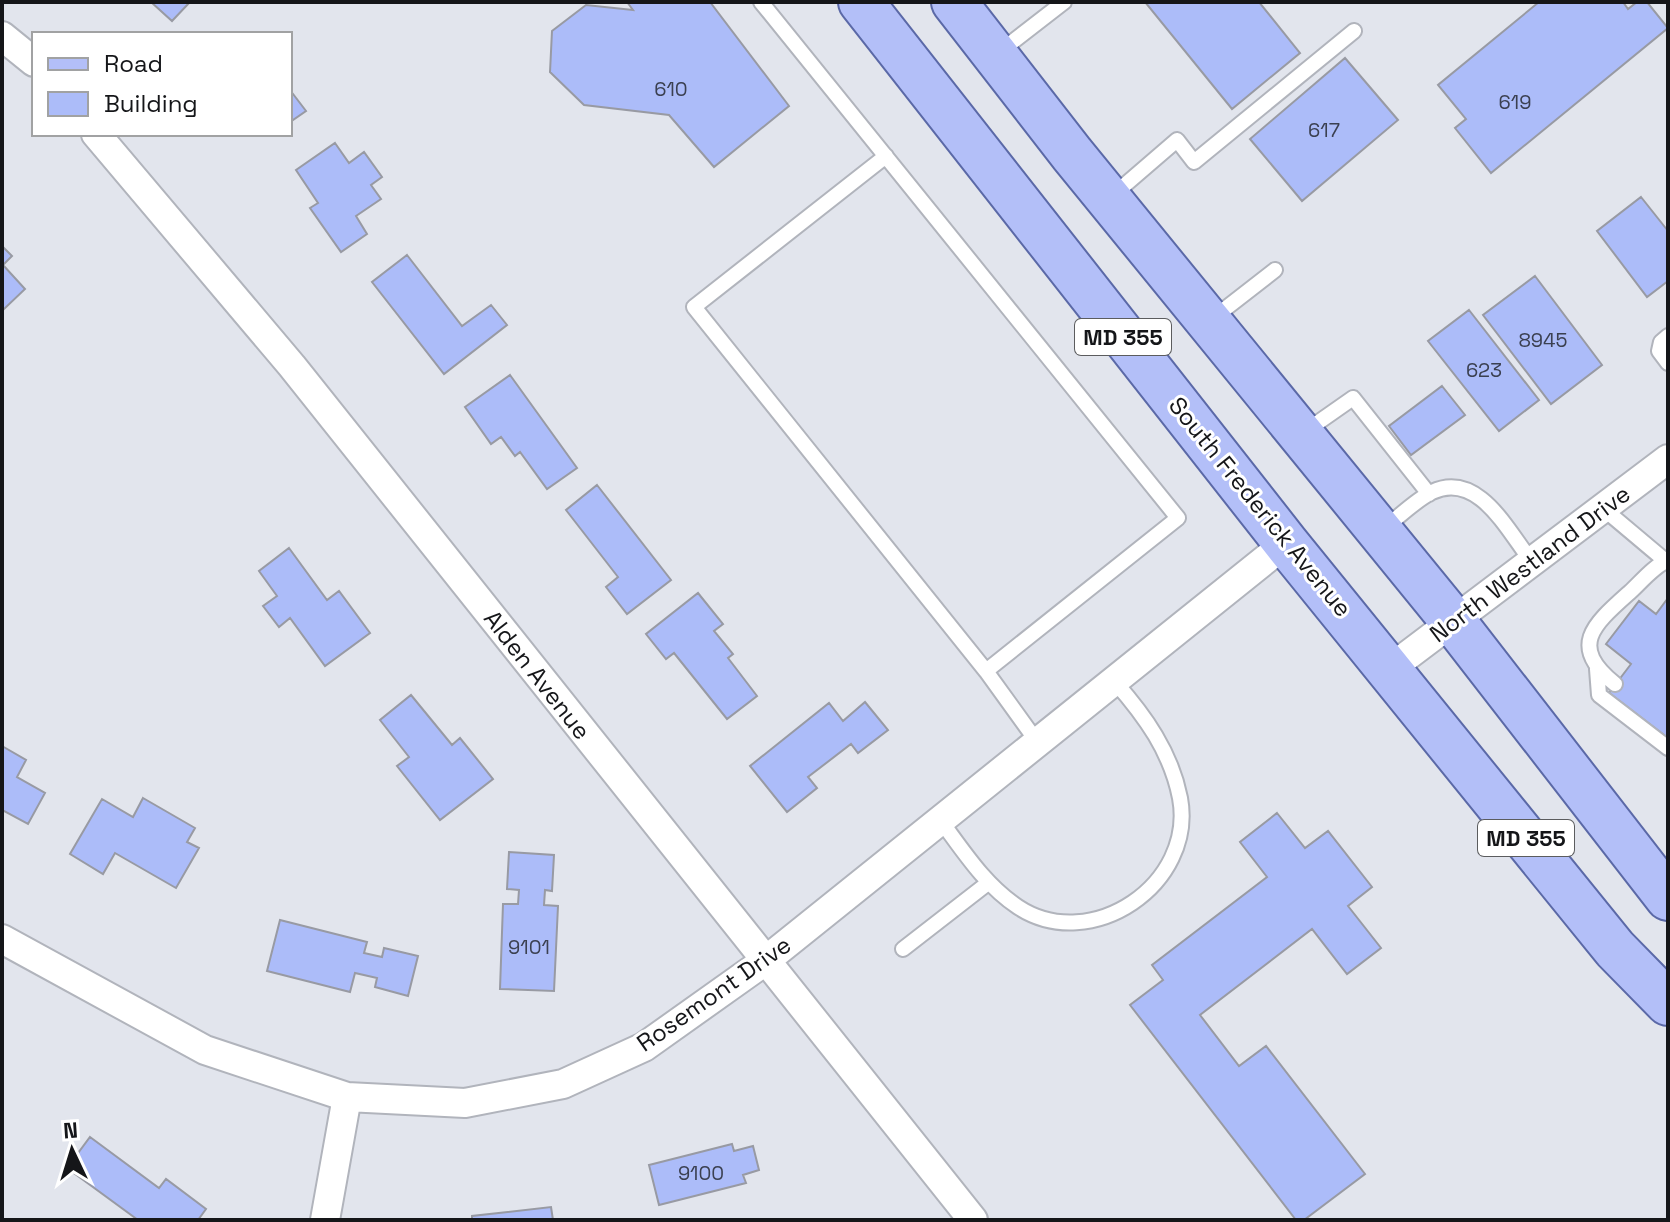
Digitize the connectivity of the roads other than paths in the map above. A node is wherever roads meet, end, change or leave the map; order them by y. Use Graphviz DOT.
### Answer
graph roads {
  1 [pos="761,2"];
  2 [pos="861,2"];
  3 [pos="954,2"];
  4 [pos="1064,2"];
  5 [pos="1354,31"];
  6 [pos="2,36"];
  7 [pos="995,56"];
  8 [pos="32,60"];
  9 [pos="98,136"];
  10 [pos="886,156"];
  11 [pos="1109,198"];
  12 [pos="1275,270"];
  13 [pos="1209,322"];
  14 [pos="1668,336"];
  15 [pos="1668,363"];
  16 [pos="1301,434"];
  17 [pos="1668,459"];
  18 [pos="1429,494"];
  19 [pos="1605,510"];
  20 [pos="1380,532"];
  21 [pos="1286,543"];
  22 [pos="1667,561"];
  23 [pos="1533,563"];
  24 [pos="1453,621"];
  25 [pos="1391,668"];
  26 [pos="1597,669"];
  27 [pos="986,671"];
  28 [pos="1115,682"];
  29 [pos="1615,684"];
  30 [pos="1038,743"];
  31 [pos="1668,748"];
  32 [pos="941,821"];
  33 [pos="988,883"];
  34 [pos="1668,898"];
  35 [pos="2,939"];
  36 [pos="903,949"];
  37 [pos="765,961"];
  38 [pos="1668,1003"];
  39 [pos="347,1097"];
  40 [pos="325,1220"];
  41 [pos="973,1220"];
  1 -- 10 [label="lane"];
  2 -- 21 [label="main road, South Frederick Avenue / MD 355"];
  3 -- 7 [label="main road, MD 355"];
  4 -- 7 [label="lane"];
  5 -- 11 [label="lane"];
  6 -- 8 [label="street"];
  7 -- 11 [label="main road, MD 355"];
  9 -- 37 [label="street, Alden Avenue"];
  10 -- 27 [label="lane"];
  10 -- 27 [label="lane"];
  11 -- 13 [label="main road, MD 355"];
  12 -- 13 [label="lane"];
  13 -- 16 [label="main road, MD 355"];
  14 -- 15 [label="lane"];
  16 -- 18 [label="lane"];
  16 -- 20 [label="main road, MD 355"];
  17 -- 19 [label="street, North Westland Drive"];
  18 -- 20 [label="lane"];
  18 -- 23 [label="lane"];
  19 -- 22 [label="lane"];
  19 -- 23 [label="street, North Westland Drive"];
  20 -- 24 [label="main road, MD 355"];
  21 -- 25 [label="main road, South Frederick Avenue / MD 355"];
  21 -- 28 [label="street, Rosemont Drive"];
  22 -- 26 [label="lane"];
  23 -- 24 [label="street, North Westland Drive"];
  24 -- 25 [label="street, North Westland Drive"];
  24 -- 34 [label="main road, MD 355"];
  25 -- 38 [label="main road, South Frederick Avenue / MD 355"];
  26 -- 29 [label="lane"];
  26 -- 31 [label="lane"];
  27 -- 30 [label="lane"];
  28 -- 30 [label="street, Rosemont Drive"];
  28 -- 33 [label="lane"];
  30 -- 32 [label="street, Rosemont Drive"];
  32 -- 33 [label="lane"];
  32 -- 37 [label="street, Rosemont Drive"];
  33 -- 36 [label="lane"];
  35 -- 39 [label="street, Rosemont Drive"];
  37 -- 39 [label="street, Rosemont Drive"];
  37 -- 41 [label="street, Alden Avenue"];
  39 -- 40 [label="street"];
}
